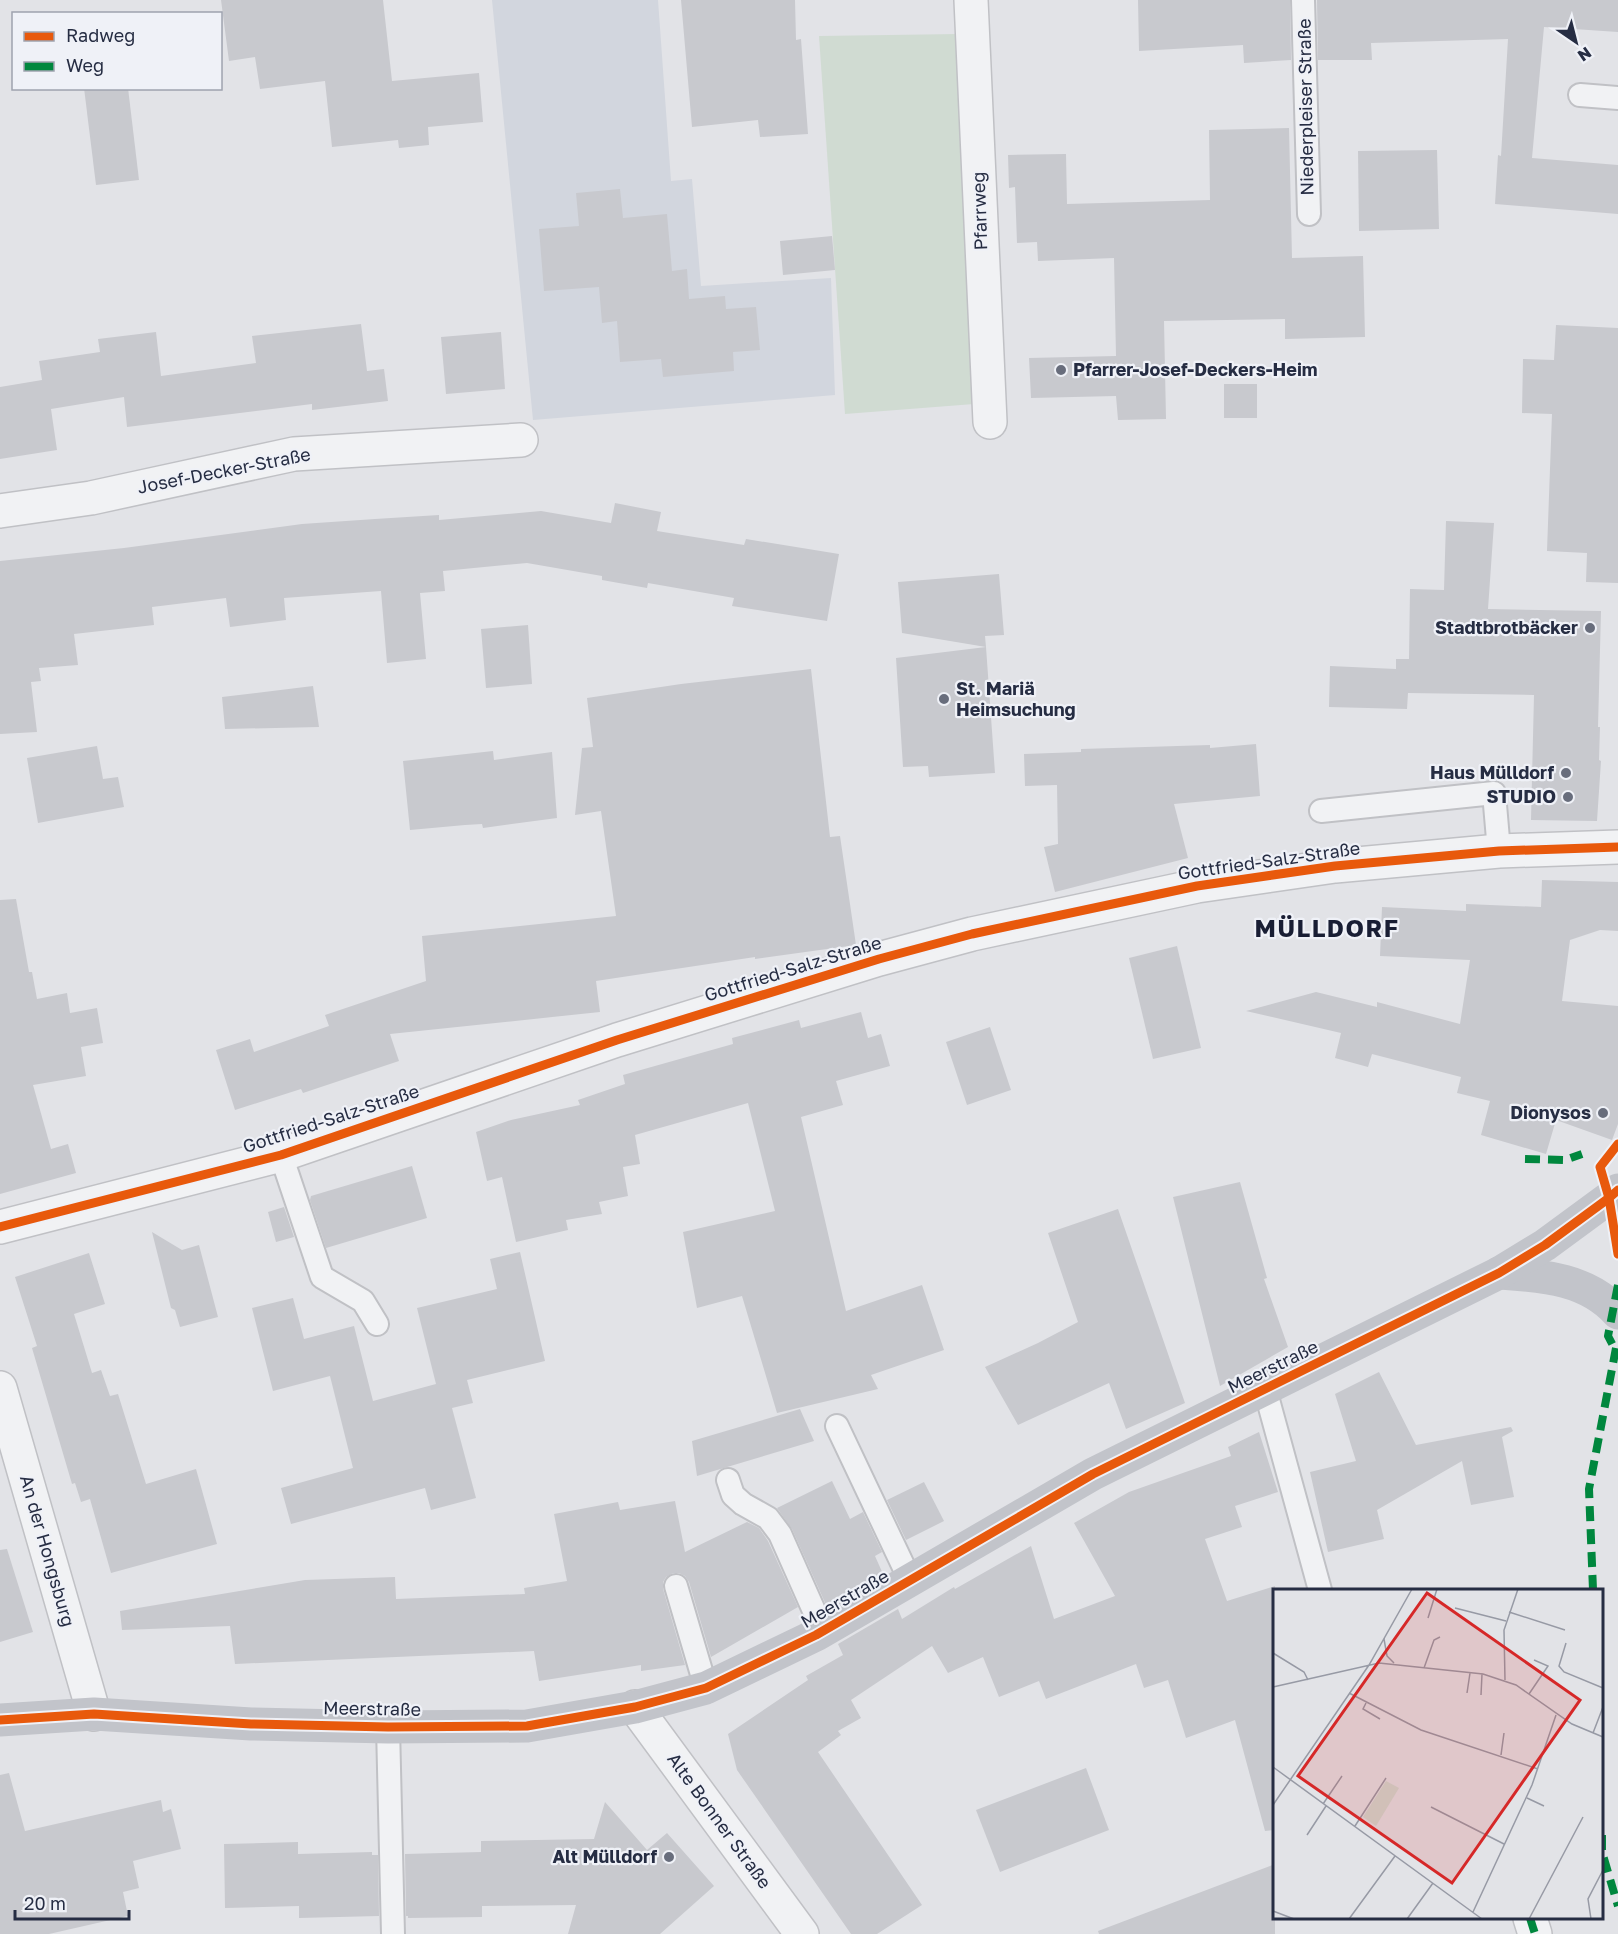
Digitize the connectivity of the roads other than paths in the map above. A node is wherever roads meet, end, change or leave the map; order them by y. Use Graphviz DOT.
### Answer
graph roads {
  1 [pos="971,0"];
  2 [pos="1303,0"];
  3 [pos="1580,95"];
  4 [pos="1618,98"];
  5 [pos="1308,214"];
  6 [pos="990,422"];
  7 [pos="521,440"];
  8 [pos="0,512"];
  9 [pos="1321,811"];
  10 [pos="1618,847"];
  11 [pos="1499,851"];
  12 [pos="281,1155"];
  13 [pos="1618,1190"];
  14 [pos="0,1227"];
  15 [pos="1499,1273"];
  16 [pos="1618,1313"];
  17 [pos="377,1324"];
  18 [pos="0,1388"];
  19 [pos="1265,1389"];
  20 [pos="837,1426"];
  21 [pos="728,1480"];
  22 [pos="910,1580"];
  23 [pos="676,1586"];
  24 [pos="1320,1589"];
  25 [pos="823,1631"];
  26 [pos="706,1688"];
  27 [pos="636,1707"];
  28 [pos="94,1714"];
  29 [pos="0,1720"];
  30 [pos="388,1727"];
  31 [pos="1531,1919"];
  32 [pos="393,1934"];
  33 [pos="802,1934"];
  34 [pos="1535,1934"];
  1 -- 6 [label="street, Pfarrweg"];
  2 -- 5 [label="lane, Niederpleiser Straße"];
  3 -- 4 [label="lane"];
  7 -- 8 [label="street, Josef-Decker-Straße"];
  9 -- 11 [label="lane"];
  10 -- 11 [label="street, Gottfried-Salz-Straße"];
  11 -- 12 [label="street, Gottfried-Salz-Straße"];
  12 -- 14 [label="street, Gottfried-Salz-Straße"];
  12 -- 17 [label="lane"];
  13 -- 15 [label="street, Meerstraße"];
  15 -- 16 [label="street"];
  15 -- 19 [label="street, Meerstraße"];
  18 -- 28 [label="street, An der Hongsburg"];
  19 -- 22 [label="street, Meerstraße"];
  19 -- 24 [label="lane, Meerstraße"];
  20 -- 22 [label="lane"];
  21 -- 25 [label="lane"];
  22 -- 25 [label="street, Meerstraße"];
  23 -- 26 [label="lane"];
  25 -- 26 [label="street, Meerstraße"];
  26 -- 27 [label="street, Meerstraße"];
  27 -- 30 [label="street, Meerstraße"];
  27 -- 33 [label="street, Alte Bonner Straße"];
  28 -- 29 [label="street, Meerstraße"];
  28 -- 30 [label="street, Meerstraße"];
  30 -- 32 [label="lane, Meerstraße"];
  31 -- 34 [label="street"];
}
